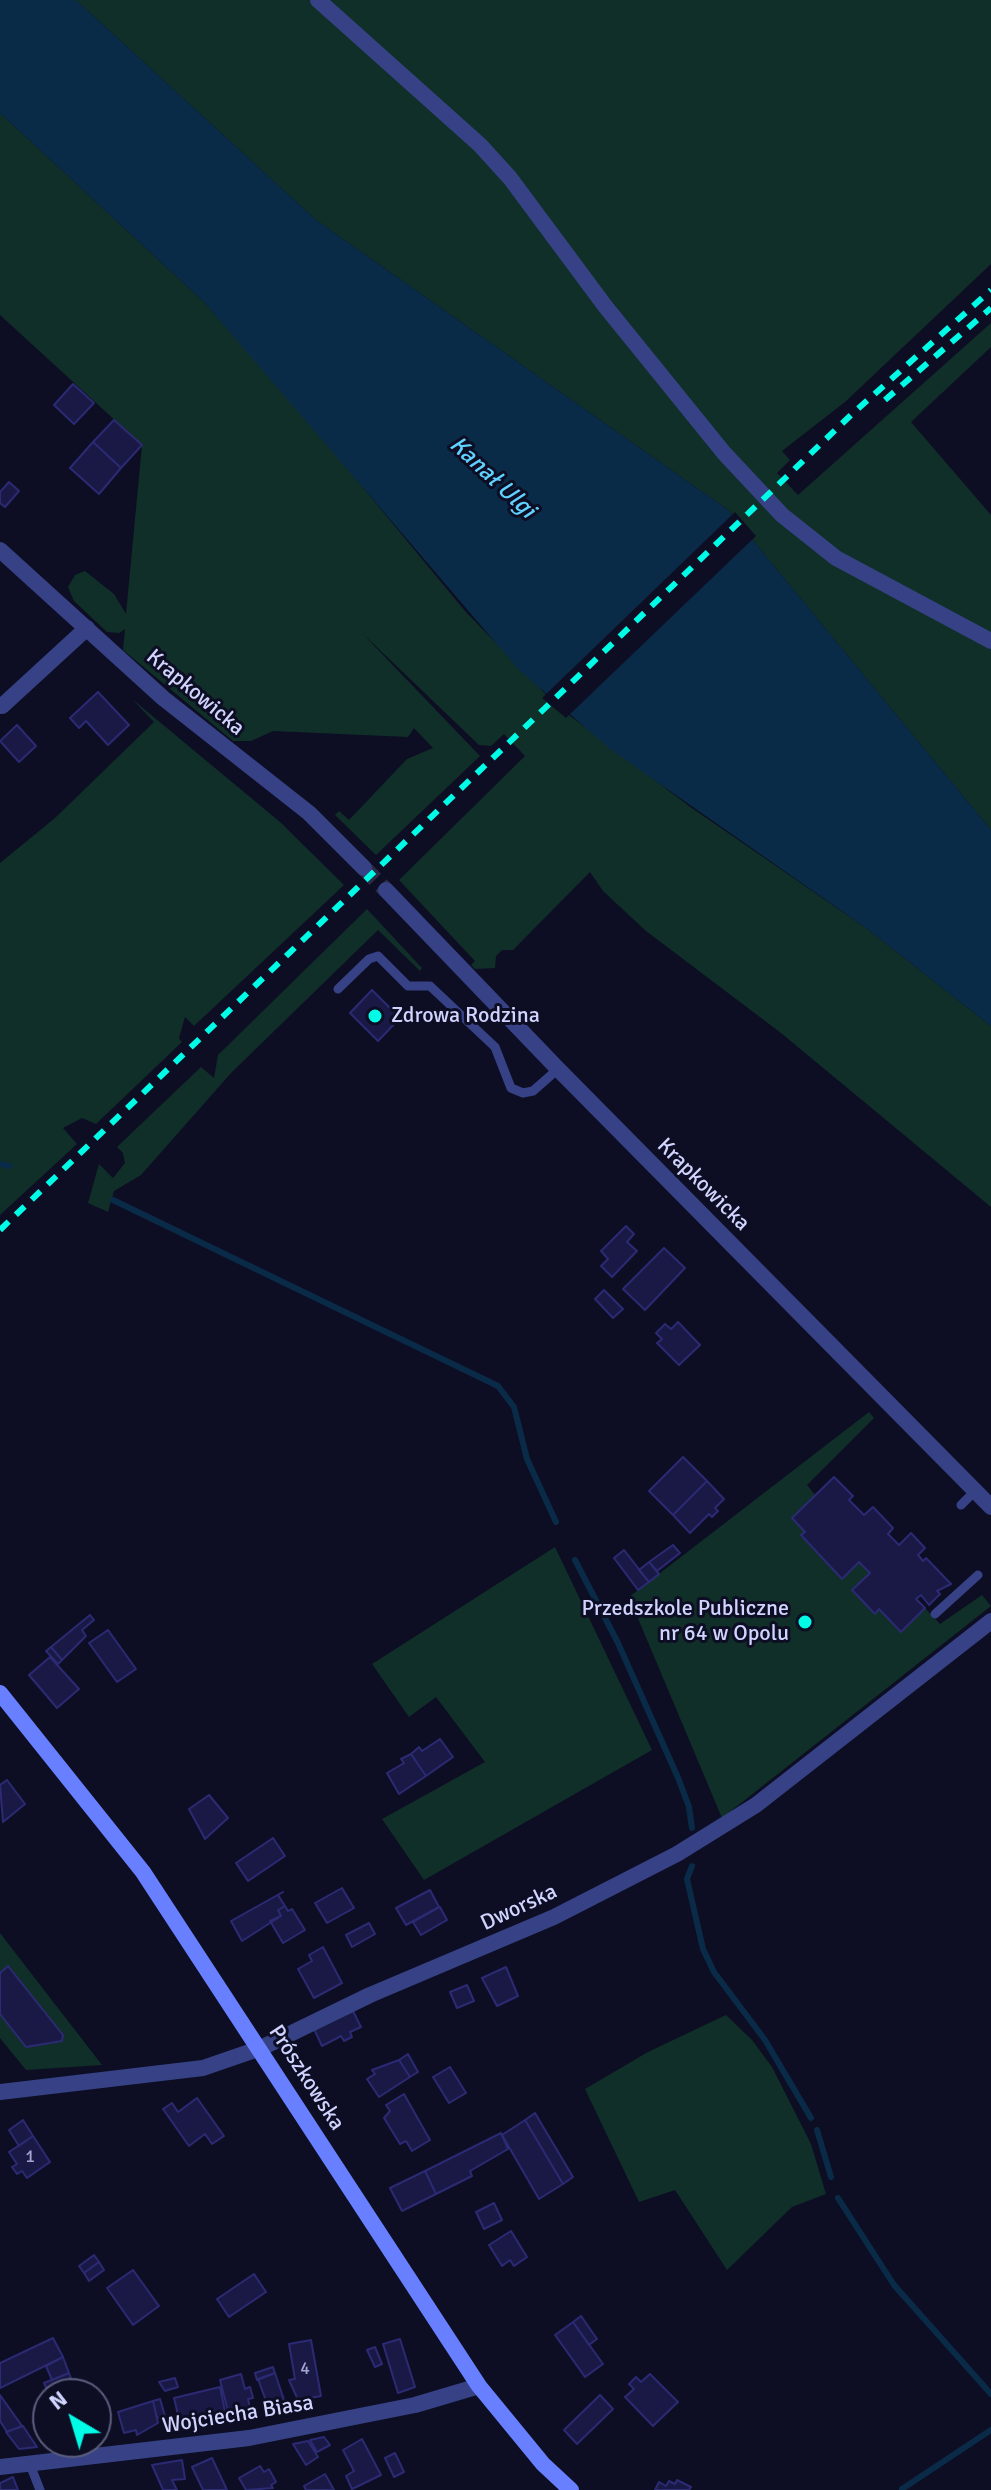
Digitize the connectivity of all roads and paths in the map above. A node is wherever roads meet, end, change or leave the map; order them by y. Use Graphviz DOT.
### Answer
graph roads {
  1 [pos="318,0"];
  2 [pos="0,550"];
  3 [pos="87,628"];
  4 [pos="991,641"];
  5 [pos="2,706"];
  6 [pos="364,868"];
  7 [pos="386,890"];
  8 [pos="338,989"];
  9 [pos="558,1069"];
  10 [pos="975,1491"];
  11 [pos="961,1505"];
  12 [pos="991,1507"];
  13 [pos="978,1575"];
  14 [pos="935,1614"];
  15 [pos="991,1621"];
  16 [pos="0,1693"];
  17 [pos="261,2048"];
  18 [pos="0,2092"];
  19 [pos="479,2386"];
  20 [pos="29,2462"];
  21 [pos="0,2467"];
  22 [pos="40,2490"];
  23 [pos="571,2490"];
  1 -- 4 [label="street"];
  2 -- 3 [label="street, Krapkowicka"];
  3 -- 5 [label="street"];
  3 -- 6 [label="street, Krapkowicka"];
  7 -- 9 [label="street, Krapkowicka"];
  8 -- 9 [label="lane"];
  9 -- 10 [label="street, Krapkowicka"];
  10 -- 11 [label="lane"];
  10 -- 12 [label="street, Krapkowicka"];
  13 -- 14 [label="lane"];
  15 -- 17 [label="street, Dworska"];
  16 -- 17 [label="main road, Prószkowska"];
  17 -- 18 [label="street, Dworska"];
  17 -- 19 [label="main road, Prószkowska"];
  19 -- 20 [label="street, Wojciecha Biasa"];
  19 -- 23 [label="main road, Prószkowska"];
  20 -- 21 [label="street, Wojciecha Biasa"];
  20 -- 22 [label="lane"];
}
